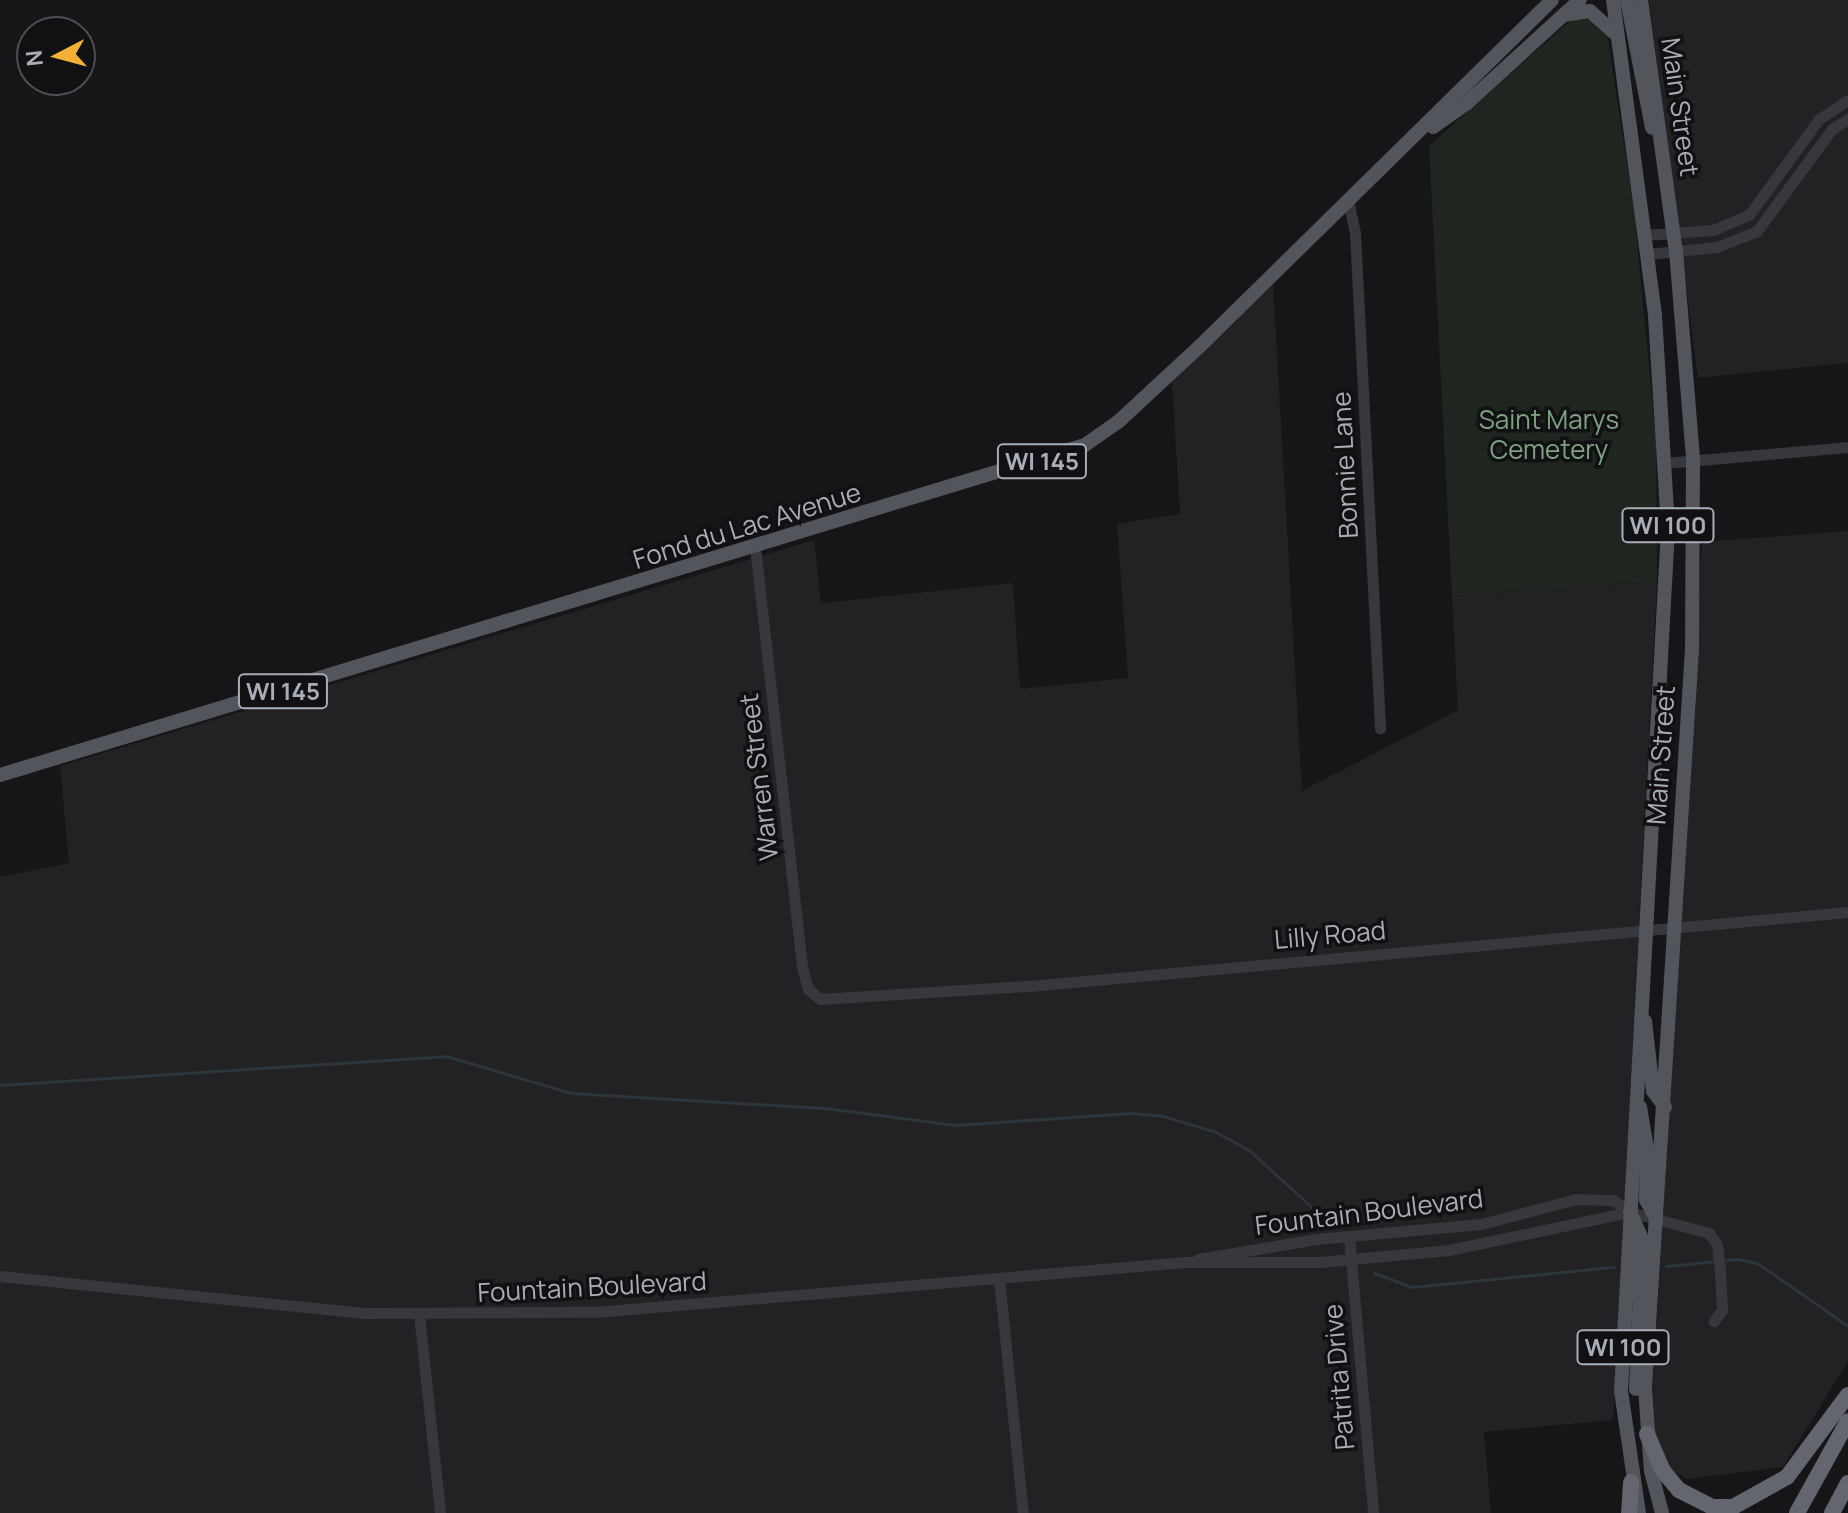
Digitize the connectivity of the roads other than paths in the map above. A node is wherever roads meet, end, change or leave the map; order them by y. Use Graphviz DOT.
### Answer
graph roads {
  1 [pos="1552,0"];
  2 [pos="1580,0"];
  3 [pos="1613,0"];
  4 [pos="1627,0"];
  5 [pos="1641,0"];
  6 [pos="1564,15"];
  7 [pos="1618,36"];
  8 [pos="1848,100"];
  9 [pos="1848,119"];
  10 [pos="1809,132"];
  11 [pos="1822,142"];
  12 [pos="1406,144"];
  13 [pos="1664,162"];
  14 [pos="1768,193"];
  15 [pos="1348,200"];
  16 [pos="1782,202"];
  17 [pos="1673,233"];
  18 [pos="1645,235"];
  19 [pos="1676,251"];
  20 [pos="1648,254"];
  21 [pos="1848,447"];
  22 [pos="1693,460"];
  23 [pos="1665,463"];
  24 [pos="755,547"];
  25 [pos="1662,675"];
  26 [pos="1690,677"];
  27 [pos="1380,728"];
  28 [pos="0,775"];
  29 [pos="1848,912"];
  30 [pos="1674,930"];
  31 [pos="1646,933"];
  32 [pos="817,997"];
  33 [pos="1641,1010"];
  34 [pos="1636,1093"];
  35 [pos="1665,1107"];
  36 [pos="1630,1212"];
  37 [pos="1656,1218"];
  38 [pos="1349,1236"];
  39 [pos="1351,1259"];
  40 [pos="1186,1262"];
  41 [pos="0,1276"];
  42 [pos="999,1278"];
  43 [pos="419,1315"];
  44 [pos="1714,1321"];
  45 [pos="1848,1395"];
  46 [pos="1848,1421"];
  47 [pos="1646,1427"];
  48 [pos="1631,1482"];
  49 [pos="1848,1483"];
  50 [pos="440,1513"];
  51 [pos="1023,1513"];
  52 [pos="1373,1513"];
  53 [pos="1629,1513"];
  54 [pos="1639,1513"];
  55 [pos="1662,1513"];
  56 [pos="1797,1513"];
  57 [pos="1832,1513"];
  1 -- 12 [label="main road, Fond du Lac Avenue / WI 145"];
  2 -- 6 [label="main road, Fond du Lac Avenue / WI 145"];
  3 -- 7 [label="main road, Main Street / WI 100"];
  4 -- 13 [label="main road"];
  5 -- 13 [label="main road, Main Street / WI 100"];
  6 -- 7 [label="main road"];
  6 -- 12 [label="main road, Fond du Lac Avenue / WI 145"];
  7 -- 18 [label="main road, Main Street / WI 100"];
  8 -- 10 [label="street"];
  9 -- 11 [label="street"];
  10 -- 11 [label="street"];
  10 -- 14 [label="street"];
  11 -- 16 [label="street"];
  12 -- 15 [label="main road, Fond du Lac Avenue / WI 145"];
  13 -- 17 [label="main road, Main Street / WI 100"];
  14 -- 16 [label="street"];
  14 -- 17 [label="street"];
  15 -- 24 [label="main road, Fond du Lac Avenue / WI 145"];
  15 -- 27 [label="street, Bonnie Lane"];
  16 -- 19 [label="street"];
  17 -- 18 [label="street"];
  17 -- 19 [label="main road, Main Street / WI 100"];
  18 -- 20 [label="main road, Main Street / WI 100"];
  19 -- 20 [label="street"];
  19 -- 22 [label="main road, Main Street / WI 100"];
  20 -- 23 [label="main road, Main Street / WI 100"];
  21 -- 22 [label="street"];
  22 -- 23 [label="street"];
  22 -- 26 [label="main road, Main Street / WI 100"];
  23 -- 25 [label="main road, Main Street / WI 100"];
  24 -- 28 [label="main road, Fond du Lac Avenue / WI 145"];
  24 -- 32 [label="street, Warren Street"];
  25 -- 26 [label="main road"];
  25 -- 31 [label="main road, Main Street / WI 100"];
  26 -- 30 [label="main road, Main Street / WI 100"];
  29 -- 30 [label="street, Lilly Road"];
  30 -- 31 [label="street, Lilly Road"];
  30 -- 35 [label="main road, Main Street / WI 100"];
  31 -- 32 [label="street, Lilly Road"];
  31 -- 33 [label="main road, Main Street / WI 100"];
  33 -- 34 [label="main road, Main Street / WI 100"];
  33 -- 35 [label="main road"];
  34 -- 36 [label="main road, Main Street / WI 100"];
  34 -- 37 [label="main road"];
  35 -- 37 [label="main road, Main Street / WI 100"];
  36 -- 37 [label="street"];
  36 -- 38 [label="street, Fountain Boulevard"];
  36 -- 39 [label="street, Fountain Boulevard"];
  36 -- 47 [label="main road"];
  36 -- 48 [label="main road, Main Street / WI 100"];
  37 -- 44 [label="street"];
  37 -- 47 [label="main road, Main Street / WI 100"];
  38 -- 39 [label="street, Patrita Drive"];
  38 -- 40 [label="street, Fountain Boulevard"];
  39 -- 40 [label="street, Fountain Boulevard"];
  39 -- 52 [label="street, Patrita Drive"];
  40 -- 42 [label="street, Fountain Boulevard"];
  41 -- 43 [label="street, Fountain Boulevard"];
  42 -- 43 [label="street, Fountain Boulevard"];
  42 -- 51 [label="street"];
  43 -- 50 [label="street"];
  45 -- 47 [label="highway, WI 100"];
  46 -- 56 [label="highway"];
  47 -- 55 [label="main road, Main Street / WI 100"];
  48 -- 53 [label="highway"];
  48 -- 54 [label="main road, Main Street / WI 100"];
  49 -- 57 [label="highway"];
}
